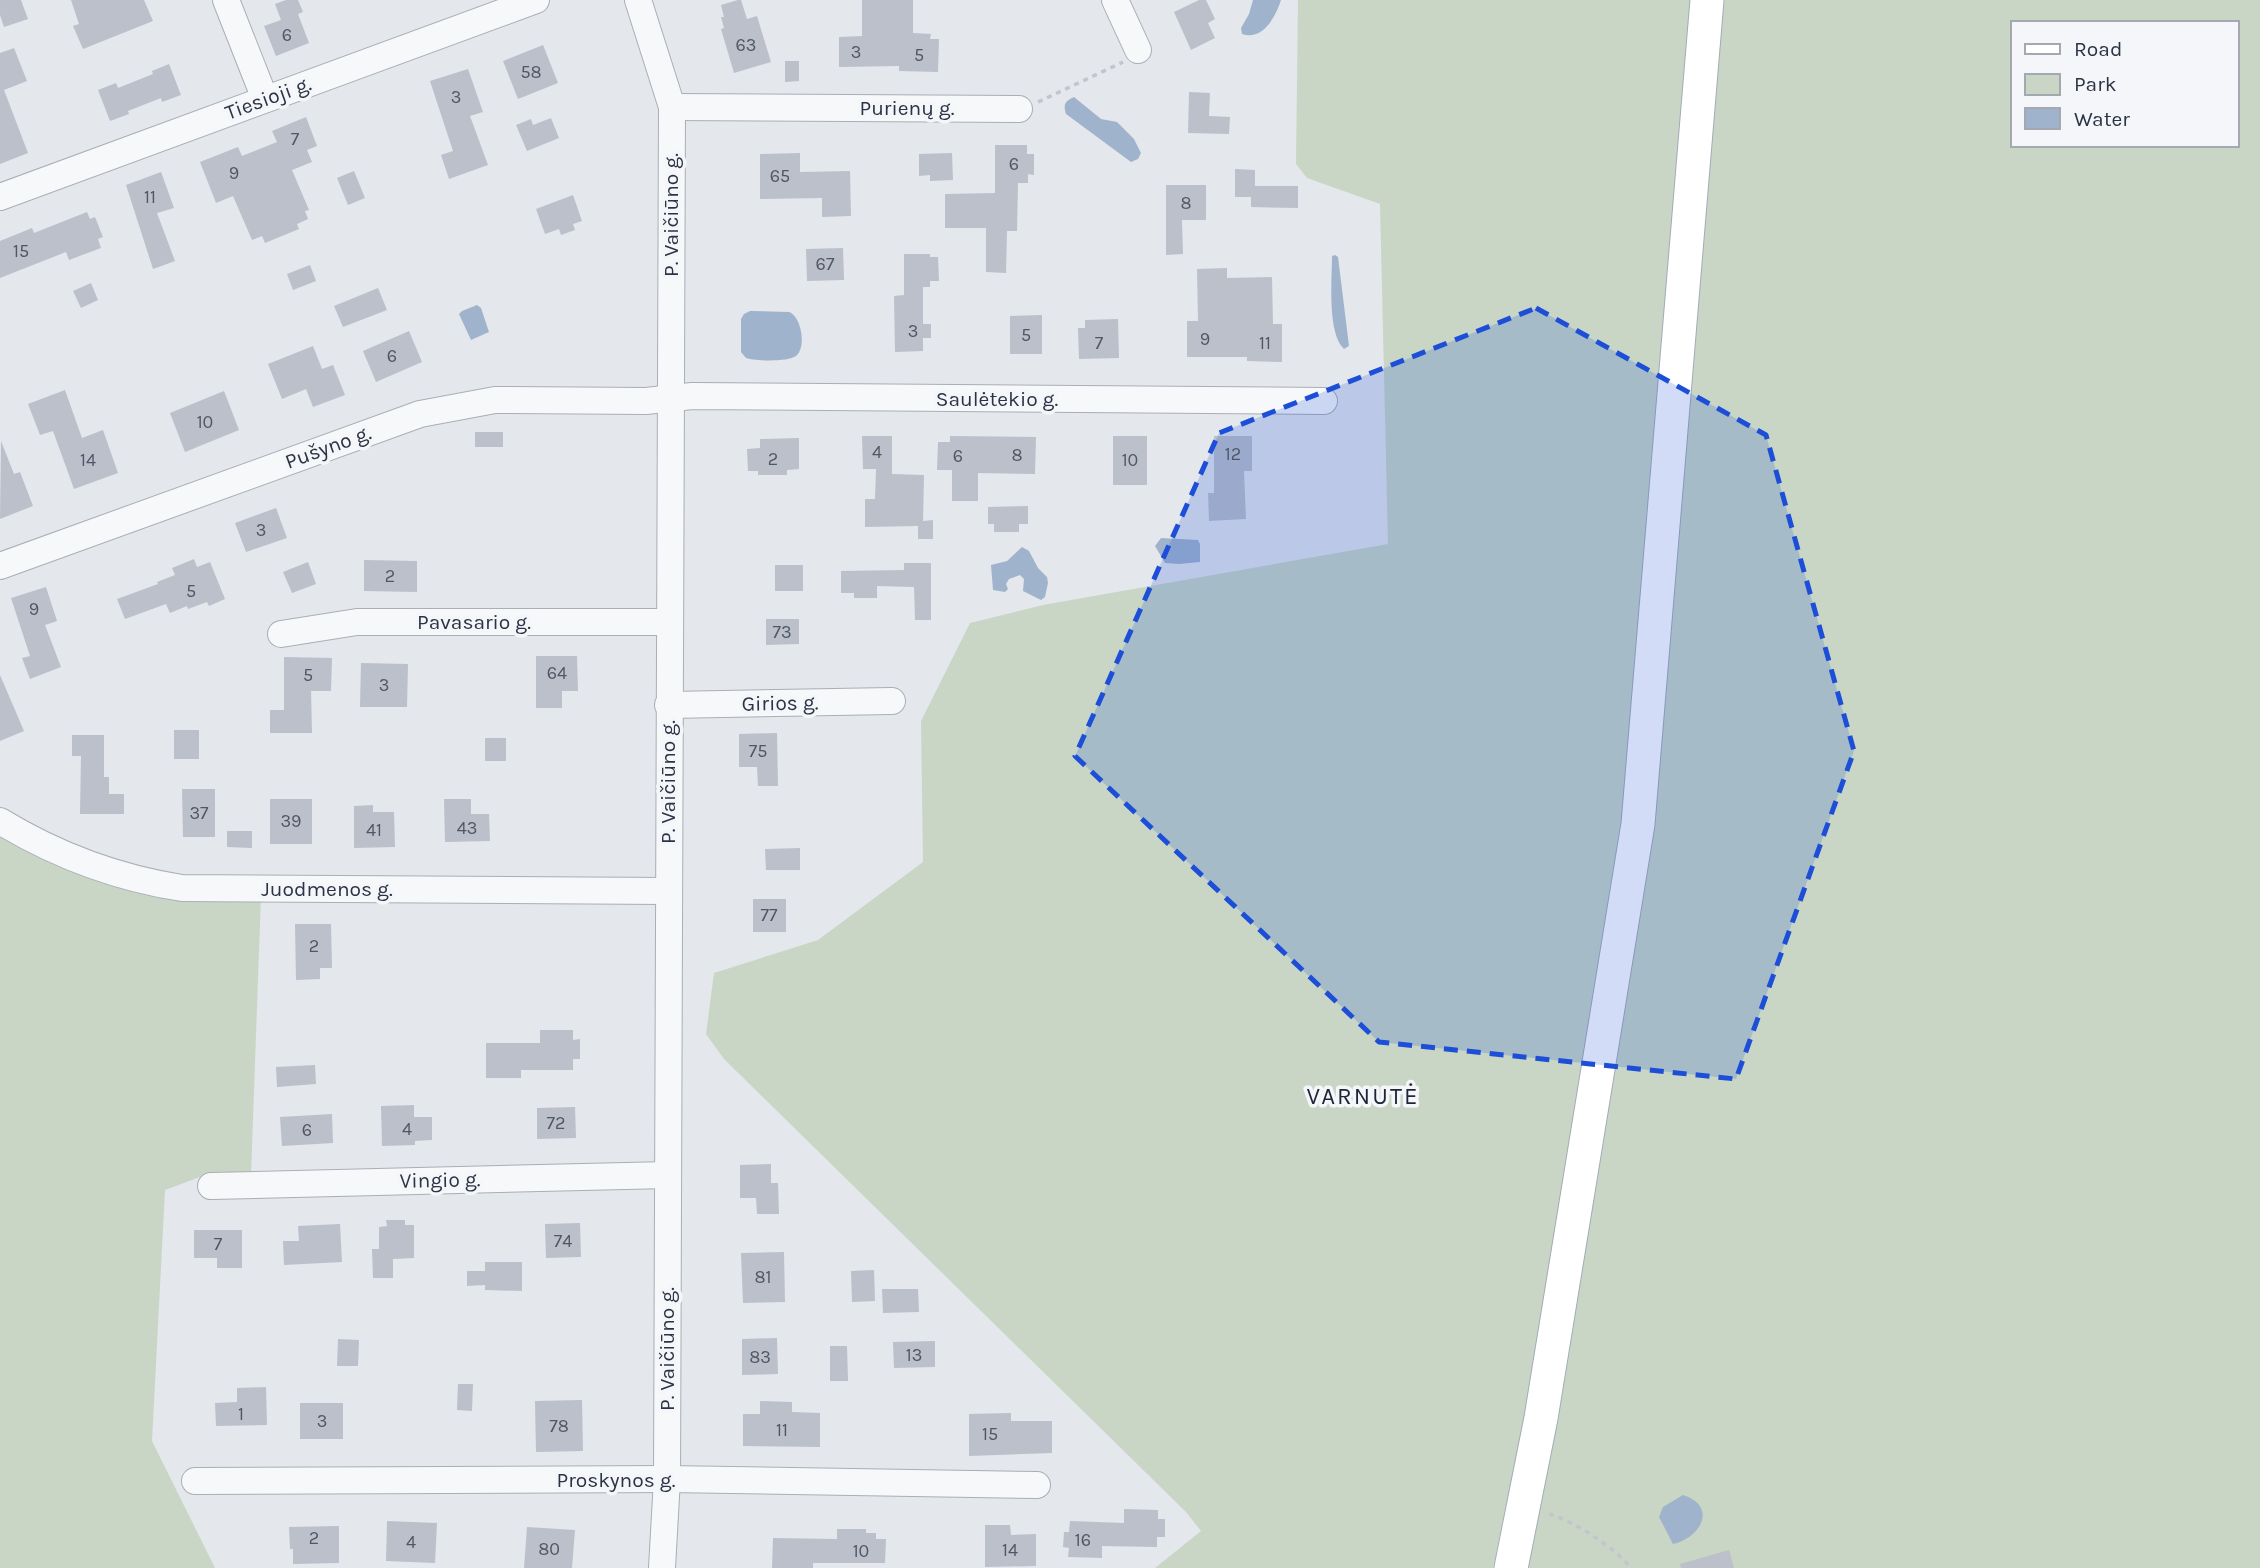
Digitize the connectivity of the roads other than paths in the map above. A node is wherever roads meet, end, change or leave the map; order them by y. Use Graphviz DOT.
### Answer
graph roads {
  1 [pos="226,0"];
  2 [pos="536,0"];
  3 [pos="638,0"];
  4 [pos="1115,0"];
  5 [pos="1707,0"];
  6 [pos="1134,55"];
  7 [pos="265,99"];
  8 [pos="672,107"];
  9 [pos="1019,109"];
  10 [pos="0,197"];
  11 [pos="670,398"];
  12 [pos="1324,401"];
  13 [pos="0,566"];
  14 [pos="668,622"];
  15 [pos="281,634"];
  16 [pos="892,701"];
  17 [pos="668,705"];
  18 [pos="0,821"];
  19 [pos="668,891"];
  20 [pos="668,1175"];
  21 [pos="211,1186"];
  22 [pos="667,1479"];
  23 [pos="195,1482"];
  24 [pos="1037,1485"];
  25 [pos="663,1568"];
  26 [pos="1510,1568"];
  1 -- 7 [label="street"];
  2 -- 7 [label="street, Tiesioji g."];
  3 -- 8 [label="street, P. Vaičiūno g."];
  4 -- 6 [label="street"];
  5 -- 26 [label="main road"];
  7 -- 10 [label="street, Tiesioji g."];
  8 -- 9 [label="street, Purienų g."];
  8 -- 11 [label="street, P. Vaičiūno g."];
  11 -- 12 [label="street, Saulėtekio g."];
  11 -- 13 [label="street, Pušyno g."];
  11 -- 14 [label="street, P. Vaičiūno g."];
  14 -- 15 [label="street, Pavasario g."];
  14 -- 17 [label="street, P. Vaičiūno g."];
  16 -- 17 [label="street, Girios g."];
  17 -- 19 [label="street, P. Vaičiūno g."];
  18 -- 19 [label="street, Juodmenos g."];
  19 -- 20 [label="street, P. Vaičiūno g."];
  20 -- 21 [label="street, Vingio g."];
  20 -- 22 [label="street, P. Vaičiūno g."];
  22 -- 23 [label="street, Proskynos g."];
  22 -- 24 [label="street, Proskynos g."];
  22 -- 25 [label="street, P. Vaičiūno g."];
}
